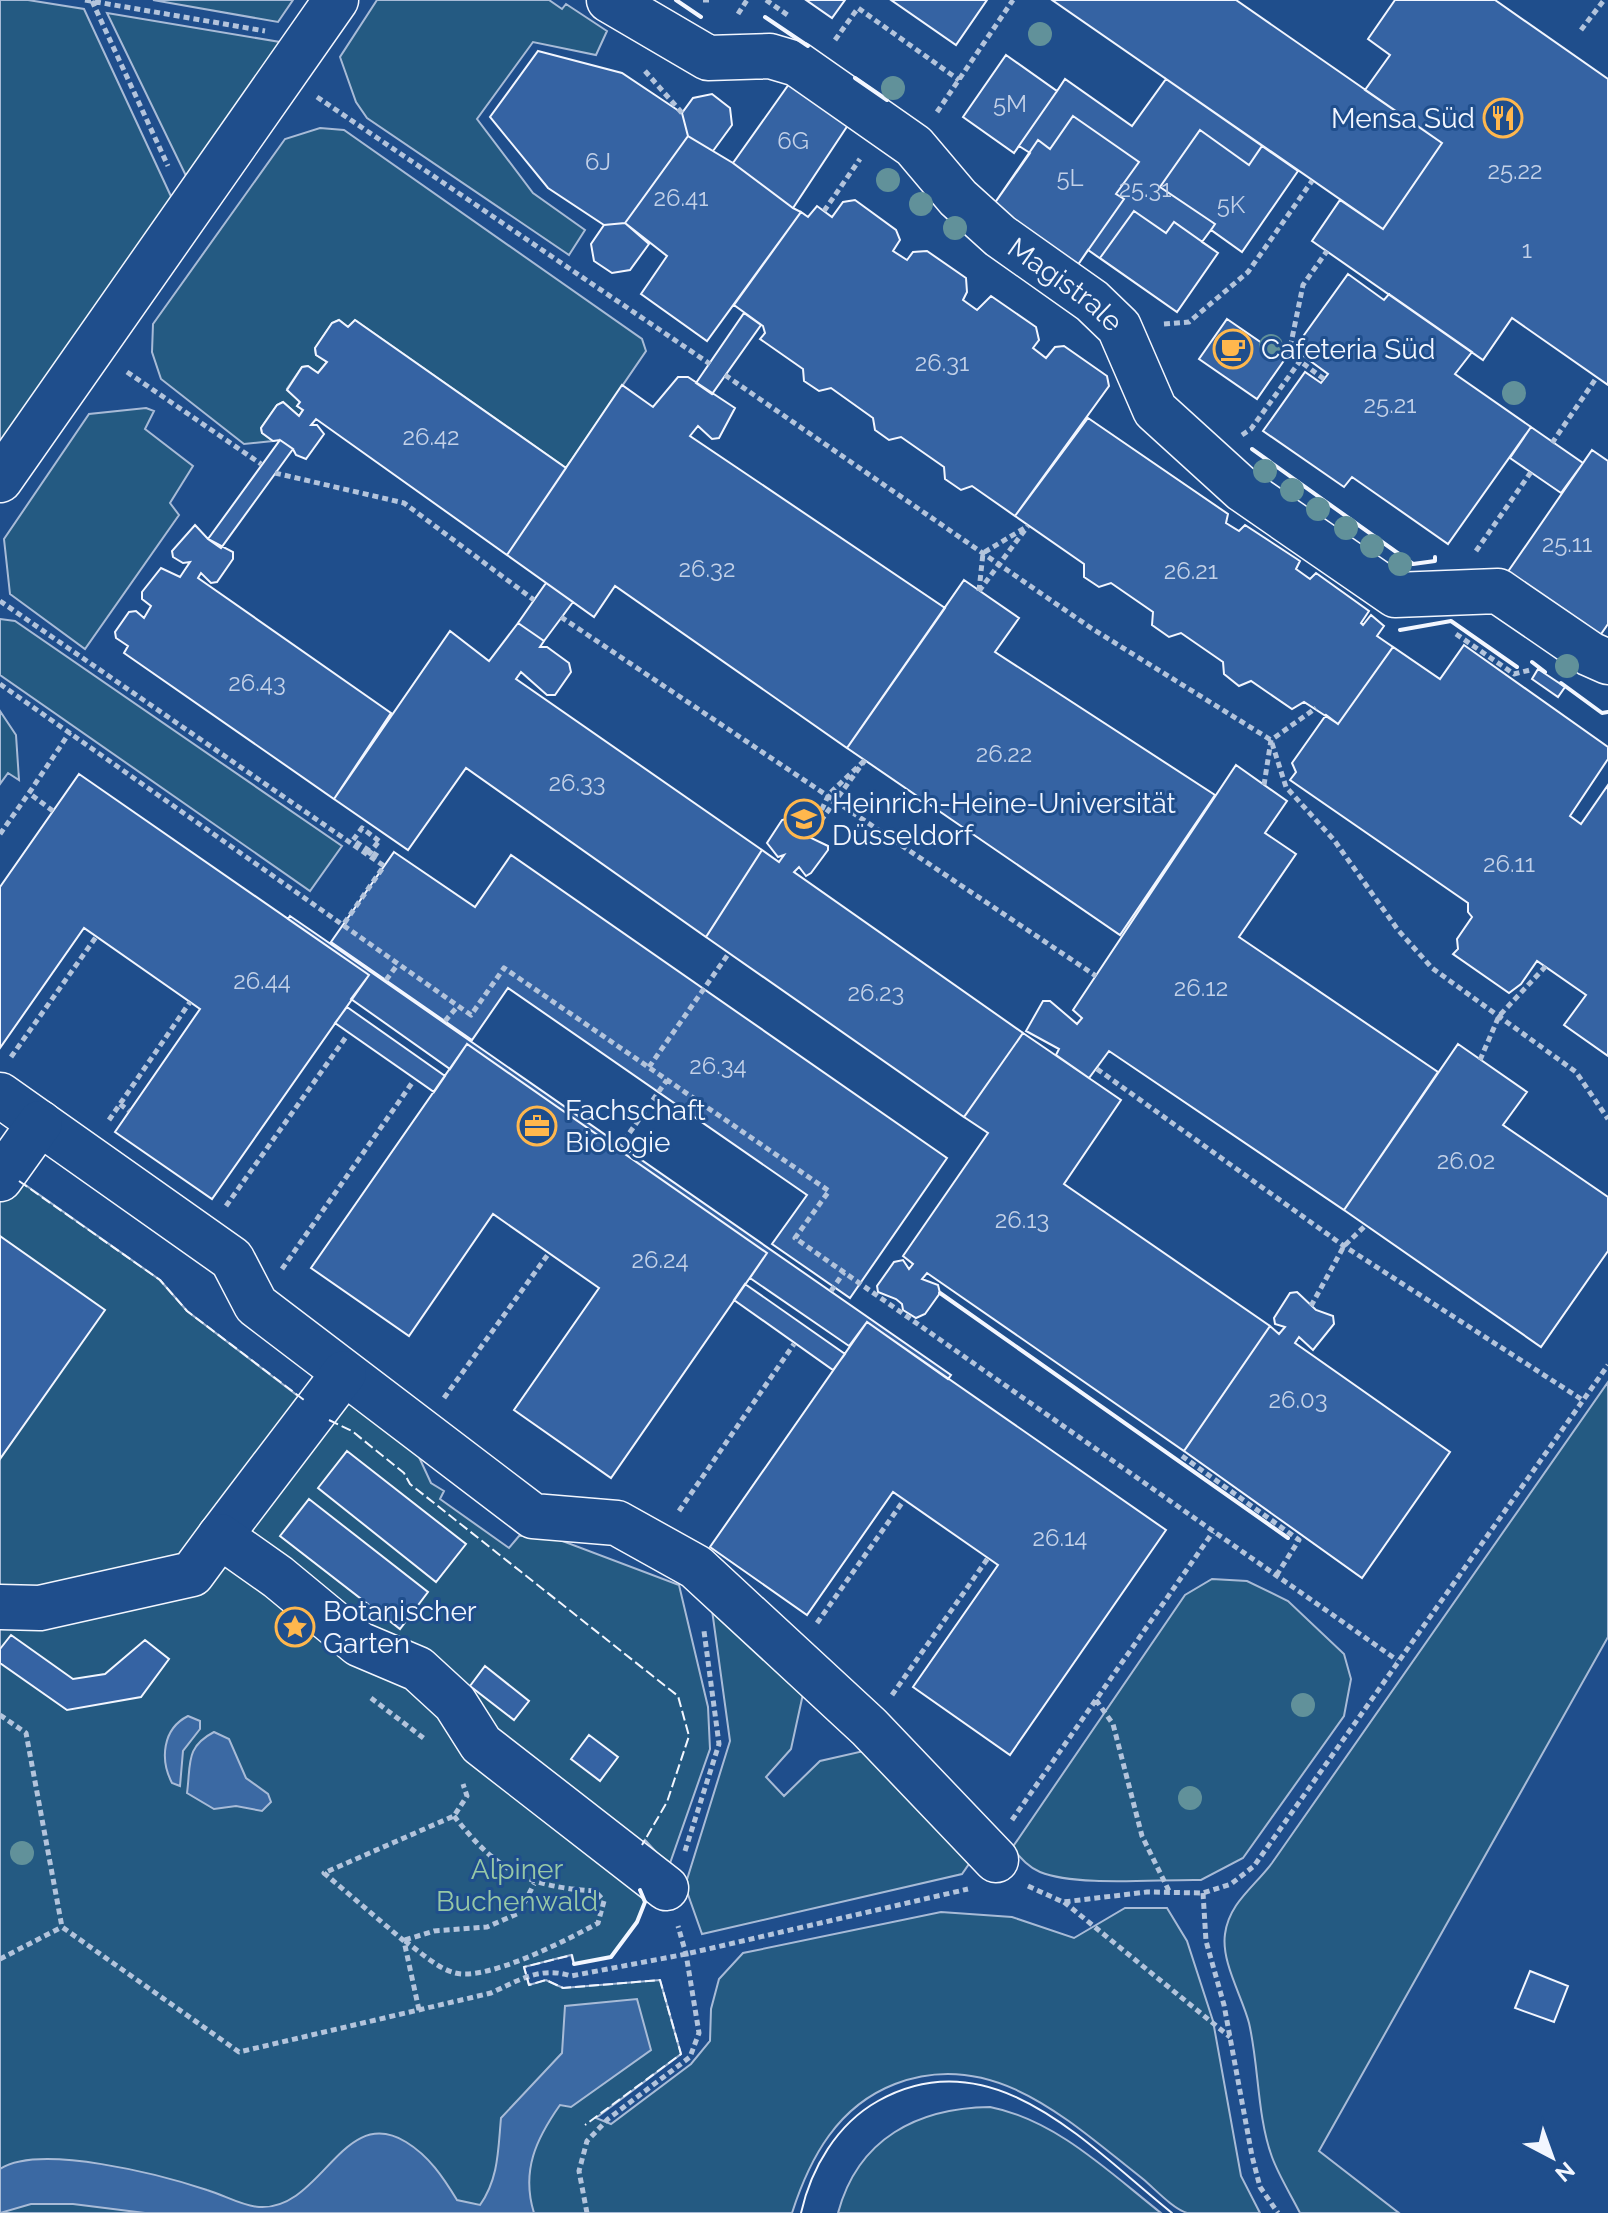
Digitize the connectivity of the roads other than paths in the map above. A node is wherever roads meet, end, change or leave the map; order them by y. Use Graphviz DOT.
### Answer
graph roads {
  1 [pos="336,0"];
  2 [pos="609,0"];
  3 [pos="0,480"];
  4 [pos="1608,662"];
  5 [pos="4,1078"];
  6 [pos="40,1123"];
  7 [pos="0,1179"];
  8 [pos="344,1373"];
  9 [pos="220,1536"];
  10 [pos="0,1607"];
  11 [pos="996,1871"];
  12 [pos="666,1888"];
  1 -- 3 [label="street"];
  2 -- 4 [label="street, Magistrale"];
  5 -- 6 [label="street"];
  6 -- 7 [label="street"];
  6 -- 8 [label="street"];
  8 -- 9 [label="street"];
  8 -- 11 [label="street"];
  9 -- 10 [label="street"];
  9 -- 12 [label="street"];
}
